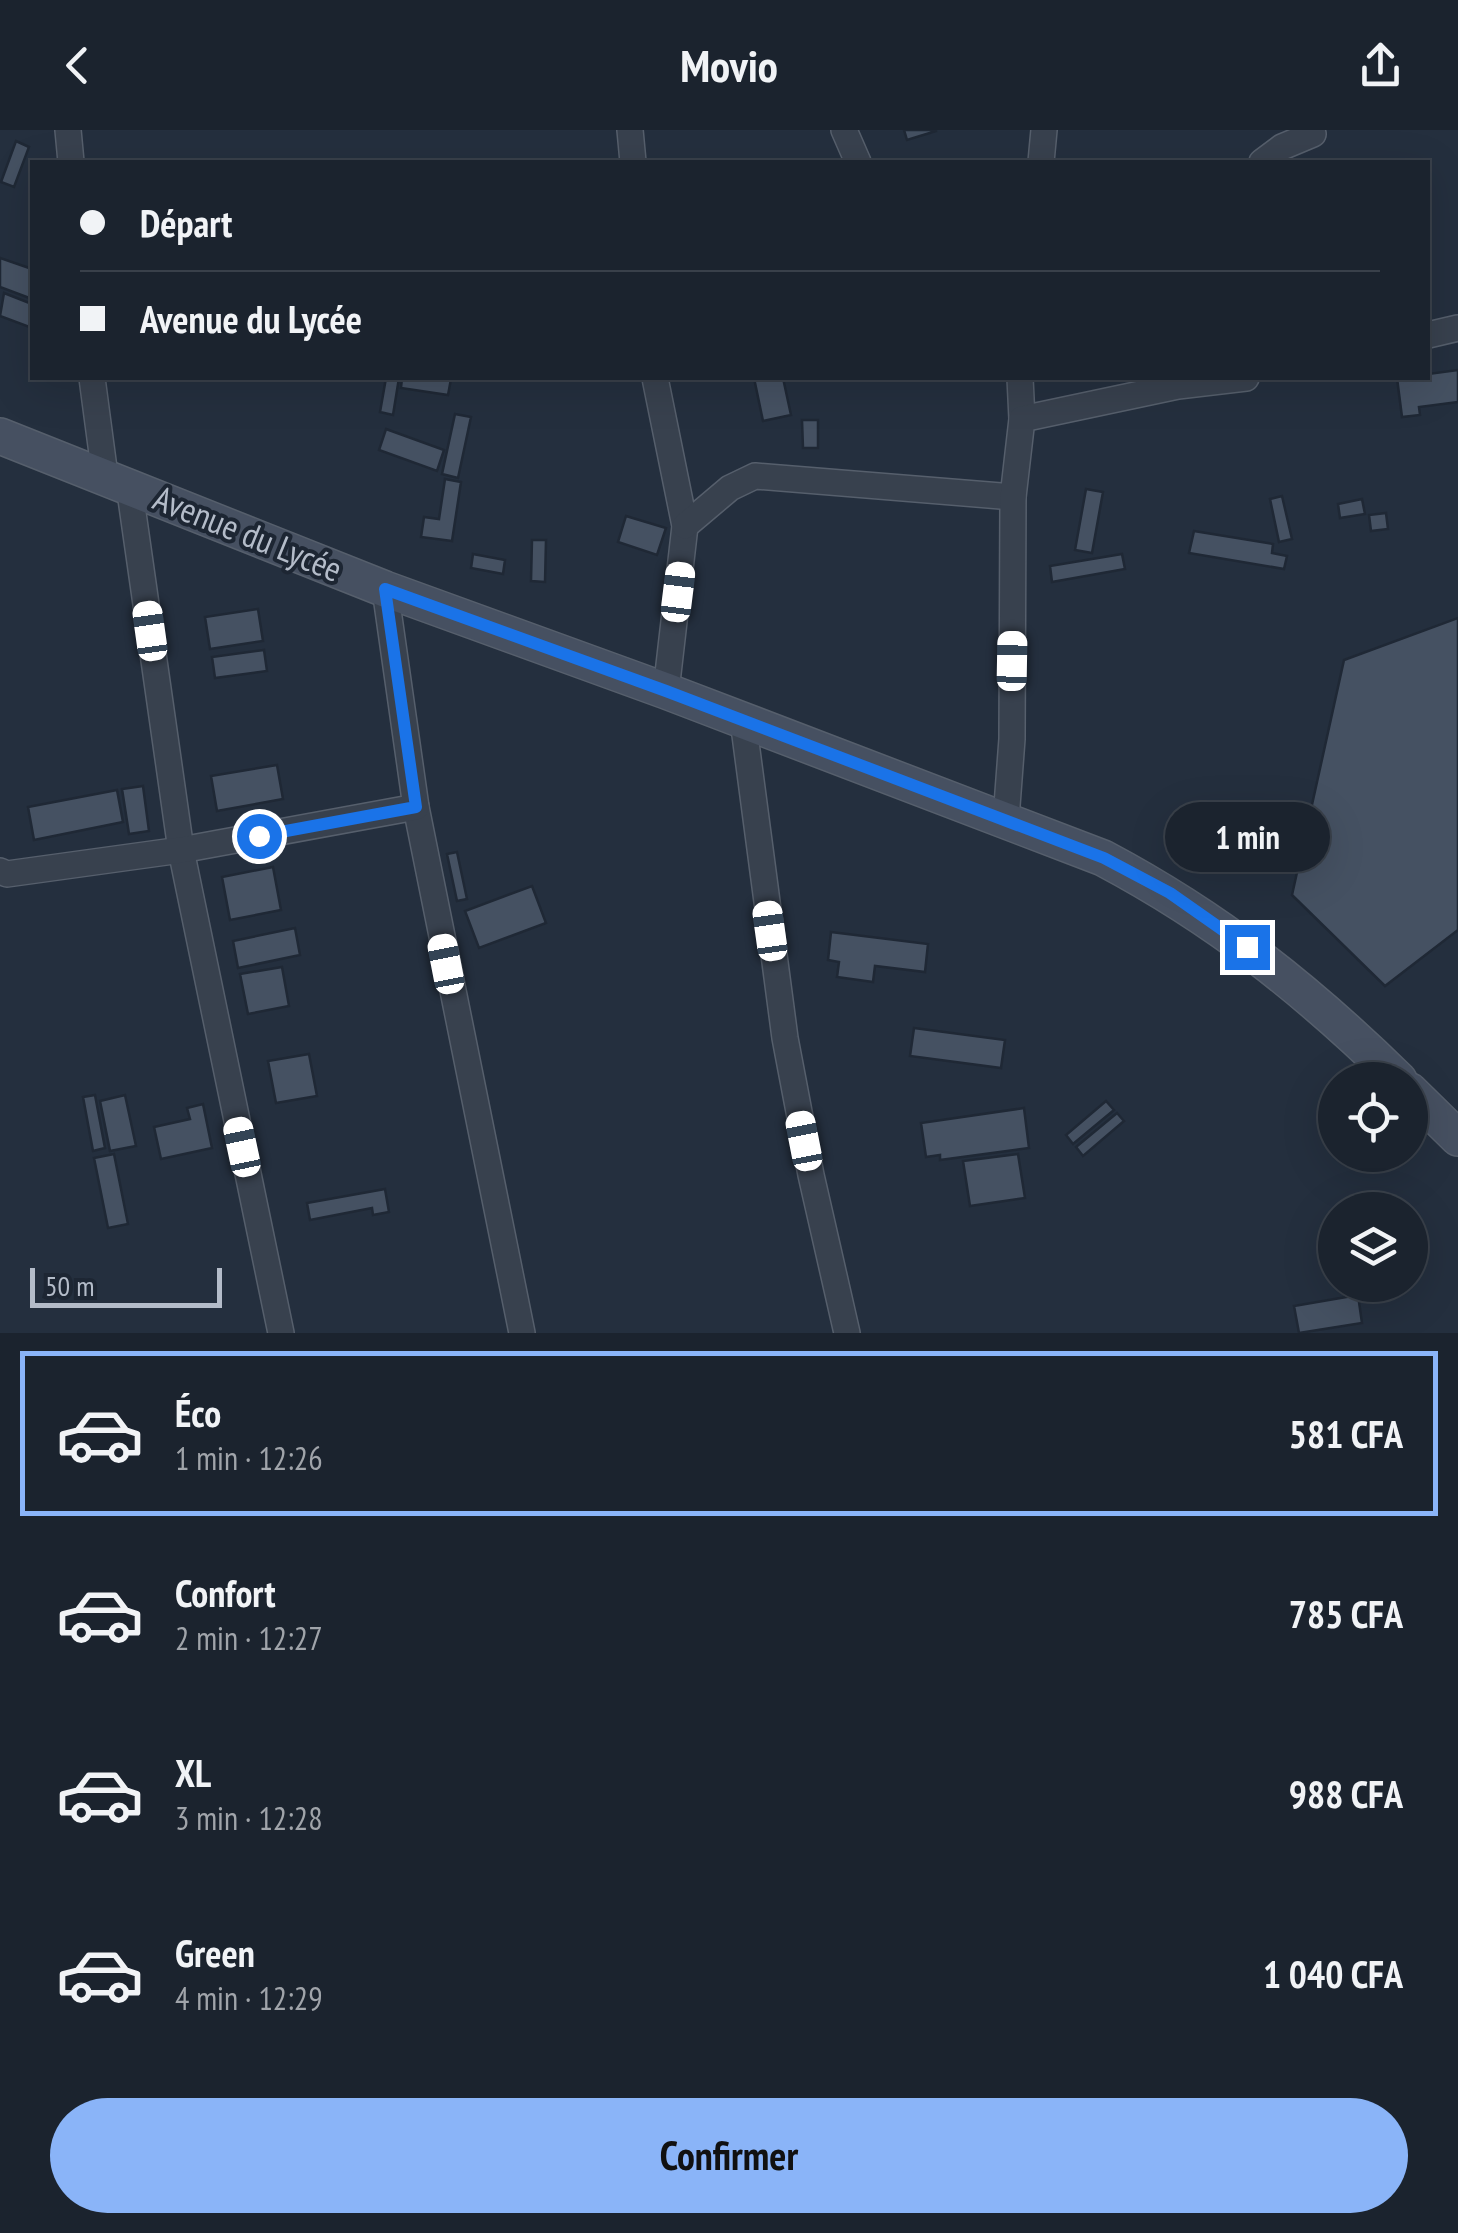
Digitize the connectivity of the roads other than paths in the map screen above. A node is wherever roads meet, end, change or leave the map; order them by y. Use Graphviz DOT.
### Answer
graph roads {
  1 [pos="68,130"];
  2 [pos="630,130"];
  3 [pos="844,130"];
  4 [pos="1044,130"];
  5 [pos="1312,134"];
  6 [pos="71,160"];
  7 [pos="633,160"];
  8 [pos="857,160"];
  9 [pos="1040,160"];
  10 [pos="1265,160"];
  11 [pos="1458,328"];
  12 [pos="1430,335"];
  13 [pos="92,380"];
  14 [pos="655,380"];
  15 [pos="1020,380"];
  16 [pos="1229,380"];
  17 [pos="1022,419"];
  18 [pos="0,436"];
  19 [pos="117,481"];
  20 [pos="1013,497"];
  21 [pos="685,526"];
  22 [pos="385,589"];
  23 [pos="666,691"];
  24 [pos="743,720"];
  25 [pos="416,807"];
  26 [pos="1006,819"];
  27 [pos="181,850"];
  28 [pos="0,871"];
  29 [pos="1380,1062"];
  30 [pos="1428,1108"];
  31 [pos="1458,1138"];
  32 [pos="281,1333"];
  33 [pos="522,1333"];
  34 [pos="847,1333"];
  1 -- 6 [label="street"];
  2 -- 7 [label="street"];
  3 -- 8 [label="street"];
  4 -- 9 [label="street"];
  5 -- 10 [label="street"];
  11 -- 12 [label="street"];
  13 -- 19 [label="street"];
  14 -- 21 [label="street"];
  15 -- 17 [label="street"];
  16 -- 17 [label="street"];
  17 -- 20 [label="street"];
  18 -- 19 [label="main road, Avenue du Lycée"];
  19 -- 22 [label="main road, Avenue du Lycée"];
  19 -- 27 [label="street"];
  20 -- 21 [label="street"];
  20 -- 26 [label="street"];
  21 -- 23 [label="street"];
  22 -- 23 [label="main road, Avenue du Lycée"];
  22 -- 25 [label="street"];
  23 -- 24 [label="main road, Avenue du Lycée"];
  24 -- 26 [label="main road, Avenue du Lycée"];
  24 -- 34 [label="street"];
  25 -- 27 [label="street"];
  25 -- 33 [label="street"];
  26 -- 29 [label="main road, Avenue du Lycée"];
  27 -- 28 [label="street"];
  27 -- 32 [label="street"];
  30 -- 31 [label="main road"];
}
